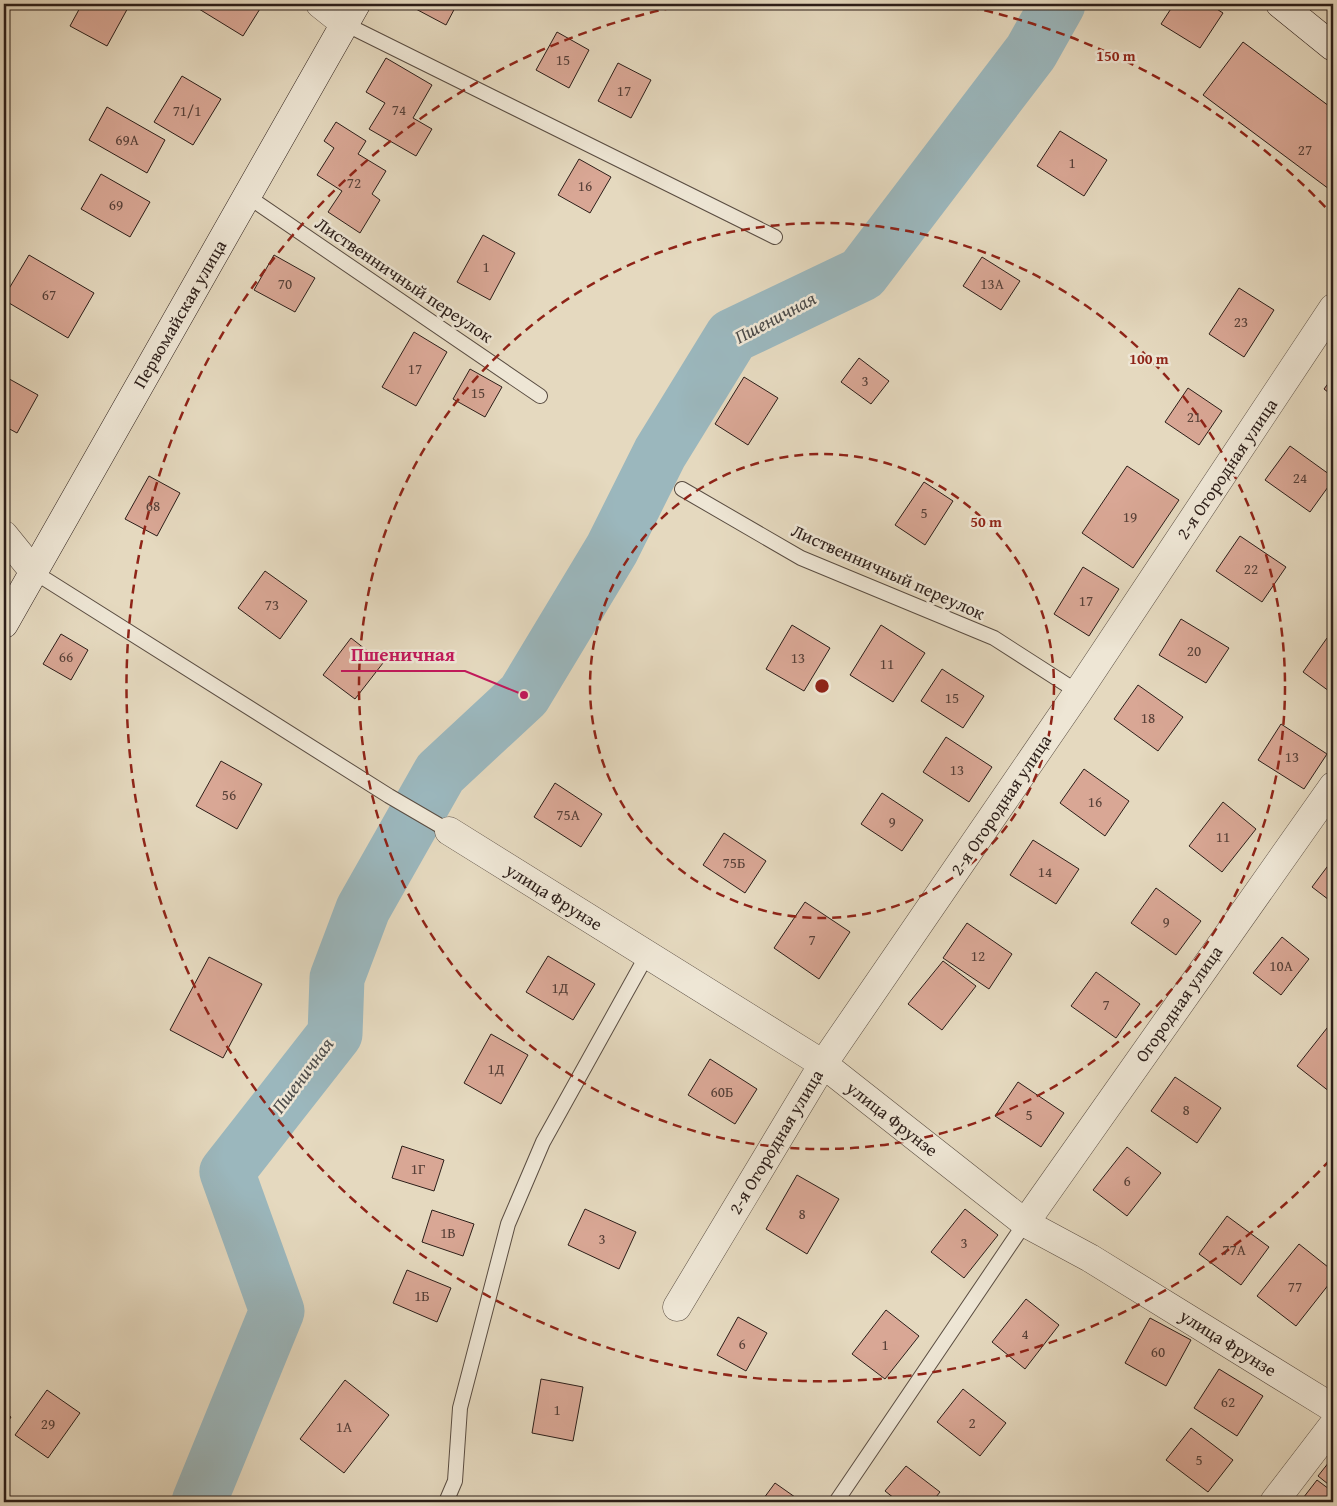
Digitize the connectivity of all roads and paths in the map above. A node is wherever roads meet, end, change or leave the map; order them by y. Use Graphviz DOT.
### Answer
graph roads {
  1 [pos="320,4"];
  2 [pos="1280,4"];
  3 [pos="351,14"];
  4 [pos="1333,47"];
  5 [pos="247,196"];
  6 [pos="775,237"];
  7 [pos="1333,308"];
  8 [pos="540,396"];
  9 [pos="682,489"];
  10 [pos="4,535"];
  11 [pos="34,572"];
  12 [pos="4,624"];
  13 [pos="1078,692"];
  14 [pos="1333,786"];
  15 [pos="449,831"];
  16 [pos="647,954"];
  17 [pos="823,1064"];
  18 [pos="1025,1223"];
  19 [pos="677,1307"];
  20 [pos="1333,1408"];
  21 [pos="1333,1425"];
  22 [pos="446,1502"];
  23 [pos="836,1502"];
  24 [pos="1274,1502"];
  1 -- 3 [label="street"];
  2 -- 4 [label="street"];
  3 -- 5 [label="street, Первомайская улица"];
  3 -- 6 [label="lane"];
  5 -- 8 [label="lane, Лиственничный переулок"];
  5 -- 11 [label="street, Первомайская улица"];
  7 -- 13 [label="street, 2-я Огородная улица"];
  9 -- 13 [label="lane, Лиственничный переулок"];
  10 -- 11 [label="street"];
  11 -- 12 [label="street, Первомайская улица"];
  11 -- 15 [label="lane"];
  13 -- 17 [label="street, 2-я Огородная улица"];
  14 -- 18 [label="street, Огородная улица"];
  15 -- 16 [label="street, улица Фрунзе"];
  16 -- 17 [label="street, улица Фрунзе"];
  16 -- 22 [label="lane"];
  17 -- 18 [label="street, улица Фрунзе"];
  17 -- 19 [label="street, 2-я Огородная улица"];
  18 -- 20 [label="street, улица Фрунзе"];
  18 -- 23 [label="lane"];
  21 -- 24 [label="street"];
}
